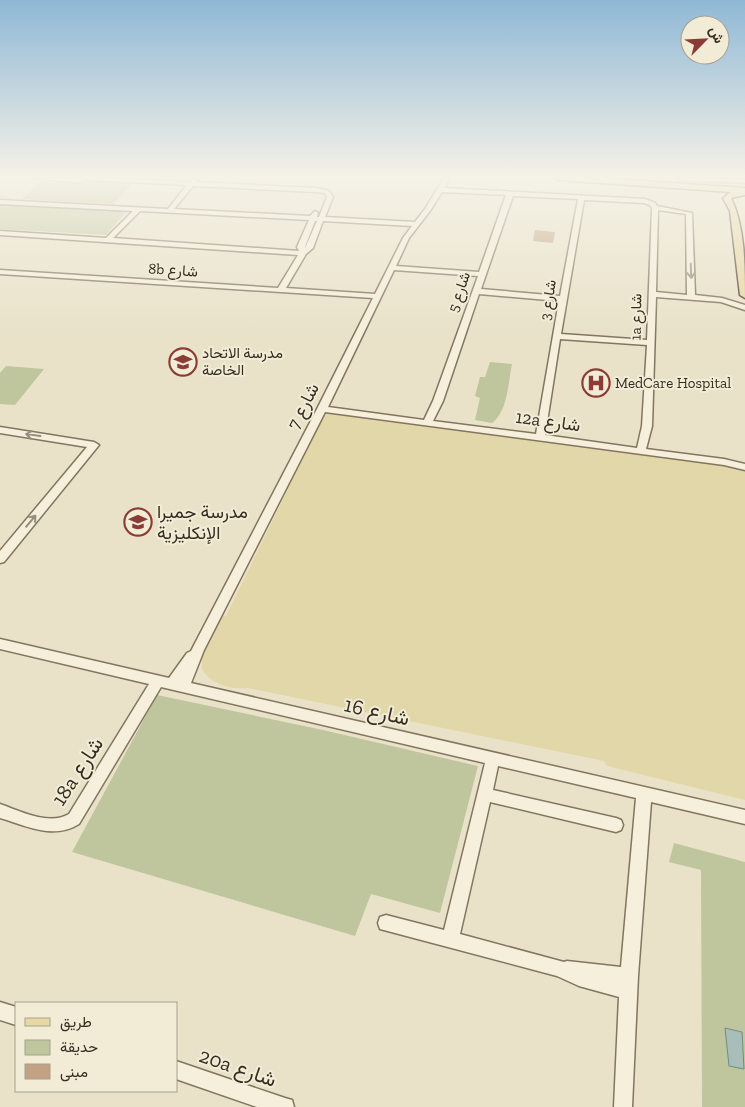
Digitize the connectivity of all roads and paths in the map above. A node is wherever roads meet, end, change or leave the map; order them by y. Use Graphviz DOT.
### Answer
graph roads {
  1 [pos="119,230"];
  2 [pos="308,230"];
  3 [pos="317,230"];
  4 [pos="412,230"];
  5 [pos="497,230"];
  6 [pos="575,230"];
  7 [pos="654,230"];
  8 [pos="690,230"];
  9 [pos="736,230"];
  10 [pos="0,233"];
  11 [pos="110,241"];
  12 [pos="303,253"];
  13 [pos="392,267"];
  14 [pos="0,272"];
  15 [pos="481,276"];
  16 [pos="476,290"];
  17 [pos="283,291"];
  18 [pos="652,292"];
  19 [pos="686,296"];
  20 [pos="745,296"];
  21 [pos="361,297"];
  22 [pos="375,298"];
  23 [pos="563,299"];
  24 [pos="722,300"];
  25 [pos="745,308"];
  26 [pos="557,334"];
  27 [pos="651,345"];
  28 [pos="323,407"];
  29 [pos="432,422"];
  30 [pos="0,430"];
  31 [pos="536,436"];
  32 [pos="646,451"];
  33 [pos="745,461"];
  34 [pos="724,462"];
  35 [pos="745,467"];
  36 [pos="0,559"];
  37 [pos="0,644"];
  38 [pos="171,684"];
  39 [pos="493,758"];
  40 [pos="644,793"];
  41 [pos="484,794"];
  42 [pos="0,811"];
  43 [pos="745,817"];
  44 [pos="616,825"];
  45 [pos="386,924"];
  46 [pos="450,940"];
  47 [pos="629,984"];
  48 [pos="0,1011"];
  49 [pos="15,1016"];
  50 [pos="178,1071"];
  51 [pos="285,1107"];
  52 [pos="623,1107"];
  1 -- 11 [label="street"];
  2 -- 12 [label="street"];
  3 -- 12 [label="street"];
  4 -- 13 [label="street, شارع 7"];
  5 -- 15 [label="street, شارع 5"];
  6 -- 23 [label="street, شارع 3"];
  7 -- 18 [label="street, 1a شارع"];
  8 -- 19 [label="street, one-way"];
  9 -- 20 [label="main road"];
  10 -- 11 [label="street"];
  11 -- 12 [label="street"];
  12 -- 17 [label="street"];
  13 -- 15 [label="street"];
  13 -- 22 [label="street, شارع 7"];
  14 -- 17 [label="street, 8b شارع"];
  15 -- 16 [label="street, شارع 5"];
  16 -- 23 [label="street"];
  16 -- 29 [label="street, شارع 5"];
  17 -- 21 [label="street, 8b شارع"];
  18 -- 19 [label="street"];
  18 -- 27 [label="street, 1a شارع"];
  19 -- 24 [label="street"];
  20 -- 24 [label="street"];
  21 -- 22 [label="street, 8b شارع"];
  21 -- 22 [label="street"];
  22 -- 28 [label="street, شارع 7"];
  23 -- 26 [label="street, شارع 3"];
  24 -- 25 [label="street"];
  26 -- 27 [label="street"];
  26 -- 31 [label="street, شارع 3"];
  27 -- 32 [label="street, 1a شارع"];
  28 -- 29 [label="street, 12a شارع"];
  28 -- 38 [label="street, شارع 7"];
  29 -- 31 [label="street, 12a شارع"];
  36 -- 30 [label="street, one-way"];
  31 -- 32 [label="street, 12a شارع"];
  32 -- 34 [label="street, 12a شارع"];
  33 -- 34 [label="street, 12a شارع"];
  34 -- 35 [label="street, 12a شارع"];
  37 -- 38 [label="street, شارع 16"];
  38 -- 39 [label="street, شارع 16"];
  38 -- 42 [label="street, 18a شارع"];
  39 -- 40 [label="street, شارع 16"];
  39 -- 41 [label="street"];
  40 -- 43 [label="street, شارع 16"];
  40 -- 47 [label="street"];
  41 -- 44 [label="street"];
  41 -- 46 [label="street"];
  45 -- 46 [label="street"];
  46 -- 47 [label="street"];
  47 -- 52 [label="street"];
  48 -- 49 [label="street"];
  50 -- 51 [label="street, 20a شارع"];
}
